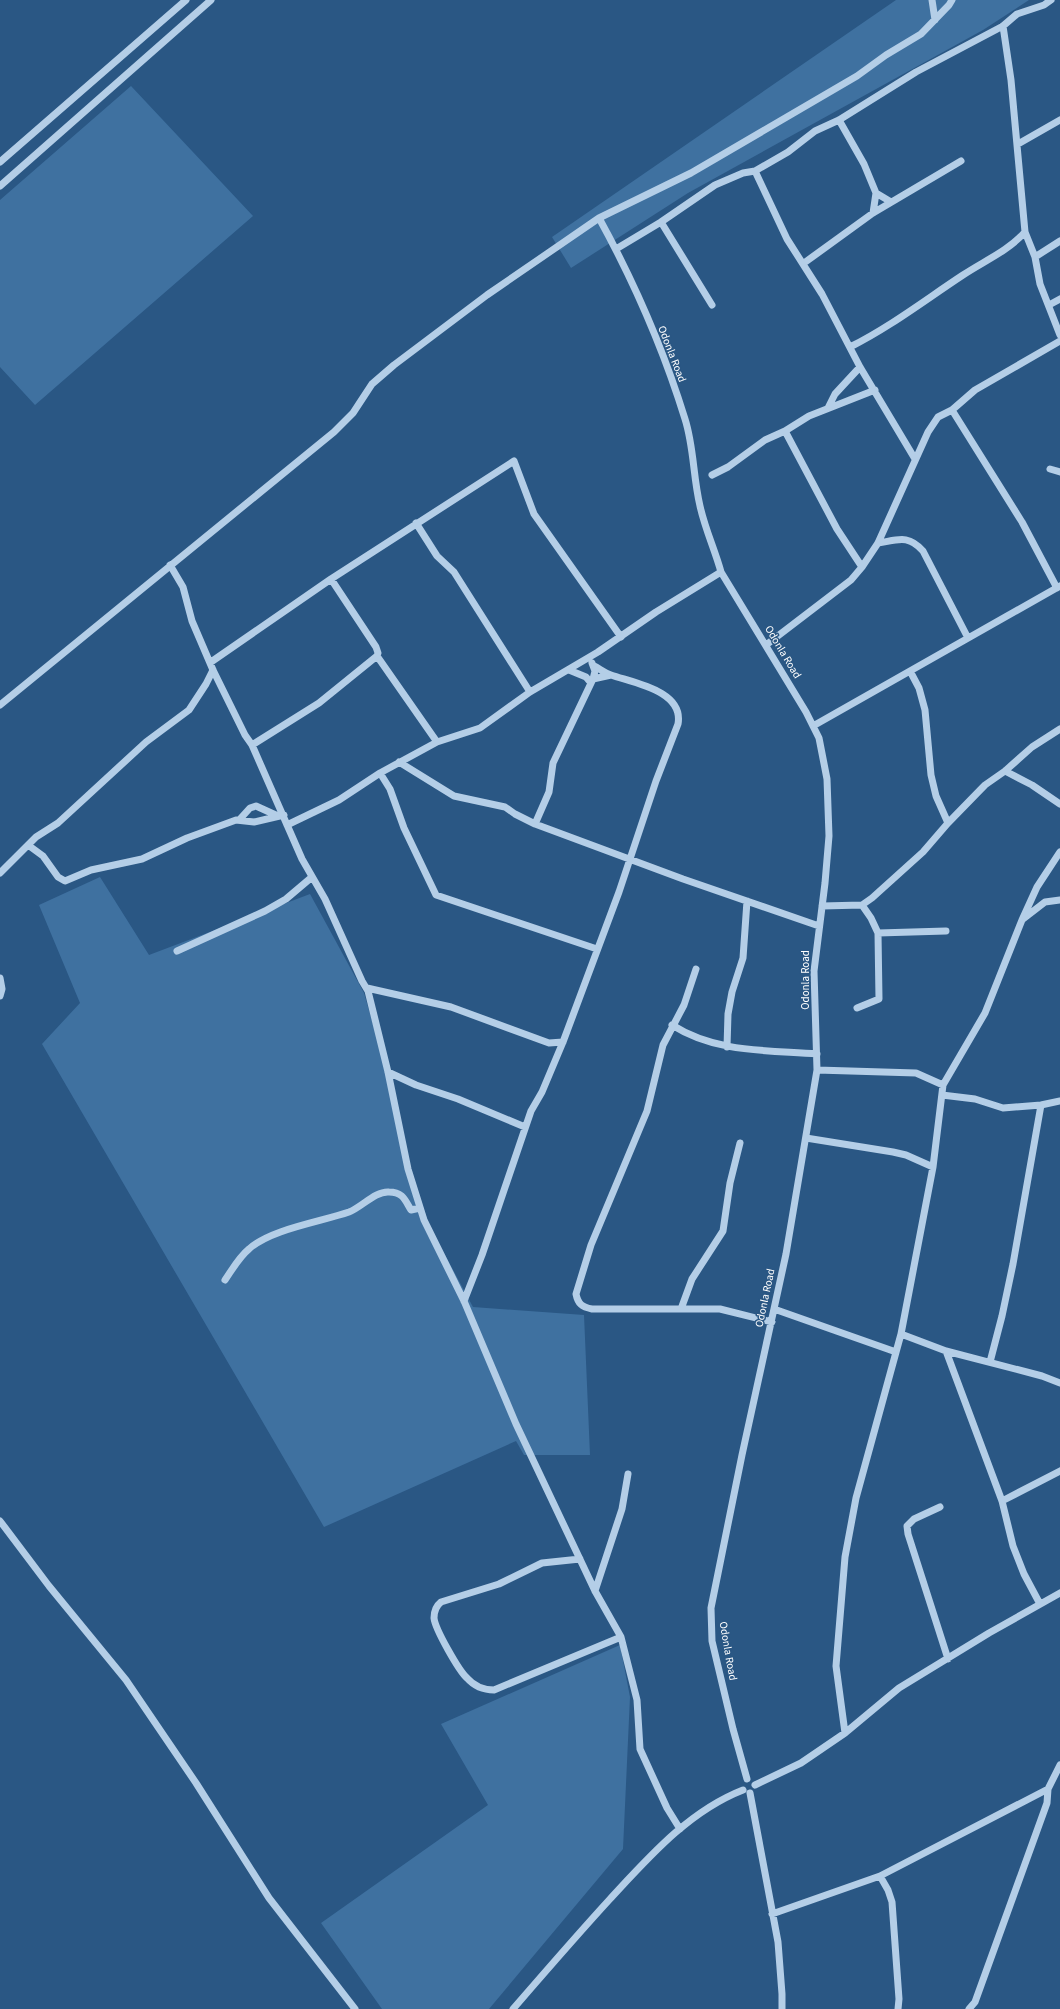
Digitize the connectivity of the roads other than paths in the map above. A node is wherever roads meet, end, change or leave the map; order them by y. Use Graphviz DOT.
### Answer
graph roads {
  1 [pos="186,0"];
  2 [pos="211,0"];
  3 [pos="952,0"];
  4 [pos="1051,0"];
  5 [pos="930,1"];
  6 [pos="935,20"];
  7 [pos="1003,26"];
  8 [pos="839,120"];
  9 [pos="1060,120"];
  10 [pos="1018,144"];
  11 [pos="961,161"];
  12 [pos="0,162"];
  13 [pos="755,171"];
  14 [pos="0,186"];
  15 [pos="876,193"];
  16 [pos="890,202"];
  17 [pos="872,213"];
  18 [pos="599,218"];
  19 [pos="661,222"];
  20 [pos="1025,232"];
  21 [pos="1060,241"];
  22 [pos="616,250"];
  23 [pos="1035,257"];
  24 [pos="804,263"];
  25 [pos="1060,299"];
  26 [pos="1049,304"];
  27 [pos="712,305"];
  28 [pos="1060,335"];
  29 [pos="1060,341"];
  30 [pos="850,347"];
  31 [pos="860,367"];
  32 [pos="875,390"];
  33 [pos="828,408"];
  34 [pos="952,410"];
  35 [pos="784,431"];
  36 [pos="916,458"];
  37 [pos="1050,469"];
  38 [pos="1060,472"];
  39 [pos="712,475"];
  40 [pos="416,522"];
  41 [pos="878,543"];
  42 [pos="170,565"];
  43 [pos="862,567"];
  44 [pos="721,572"];
  45 [pos="331,579"];
  46 [pos="1058,587"];
  47 [pos="621,636"];
  48 [pos="968,638"];
  49 [pos="766,645"];
  50 [pos="377,656"];
  51 [pos="589,658"];
  52 [pos="211,662"];
  53 [pos="594,666"];
  54 [pos="213,670"];
  55 [pos="569,670"];
  56 [pos="910,671"];
  57 [pos="611,675"];
  58 [pos="592,681"];
  59 [pos="206,684"];
  60 [pos="221,686"];
  61 [pos="530,692"];
  62 [pos="0,705"];
  63 [pos="814,726"];
  64 [pos="1060,730"];
  65 [pos="437,742"];
  66 [pos="252,745"];
  67 [pos="399,762"];
  68 [pos="1005,771"];
  69 [pos="380,773"];
  70 [pos="1060,804"];
  71 [pos="281,816"];
  72 [pos="240,819"];
  73 [pos="948,823"];
  74 [pos="535,824"];
  75 [pos="287,825"];
  76 [pos="28,845"];
  77 [pos="1060,852"];
  78 [pos="630,859"];
  79 [pos="0,873"];
  80 [pos="312,877"];
  81 [pos="1060,900"];
  82 [pos="747,901"];
  83 [pos="862,905"];
  84 [pos="822,906"];
  85 [pos="1022,920"];
  86 [pos="819,926"];
  87 [pos="946,930"];
  88 [pos="878,933"];
  89 [pos="597,949"];
  90 [pos="176,951"];
  91 [pos="696,969"];
  92 [pos="0,978"];
  93 [pos="367,988"];
  94 [pos="0,996"];
  95 [pos="857,1008"];
  96 [pos="672,1025"];
  97 [pos="563,1042"];
  98 [pos="727,1047"];
  99 [pos="817,1054"];
  100 [pos="817,1070"];
  101 [pos="388,1072"];
  102 [pos="943,1085"];
  103 [pos="942,1095"];
  104 [pos="1060,1101"];
  105 [pos="1041,1105"];
  106 [pos="525,1128"];
  107 [pos="806,1138"];
  108 [pos="740,1143"];
  109 [pos="933,1167"];
  110 [pos="420,1208"];
  111 [pos="225,1280"];
  112 [pos="464,1301"];
  113 [pos="681,1309"];
  114 [pos="774,1309"];
  115 [pos="772,1322"];
  116 [pos="901,1334"];
  117 [pos="946,1351"];
  118 [pos="896,1352"];
  119 [pos="990,1362"];
  120 [pos="1060,1383"];
  121 [pos="1060,1471"];
  122 [pos="628,1474"];
  123 [pos="1002,1501"];
  124 [pos="940,1507"];
  125 [pos="0,1521"];
  126 [pos="580,1559"];
  127 [pos="595,1590"];
  128 [pos="1060,1593"];
  129 [pos="1040,1604"];
  130 [pos="621,1637"];
  131 [pos="948,1659"];
  132 [pos="845,1733"];
  133 [pos="1060,1765"];
  134 [pos="747,1779"];
  135 [pos="755,1785"];
  136 [pos="1048,1789"];
  137 [pos="747,1791"];
  138 [pos="680,1829"];
  139 [pos="880,1876"];
  140 [pos="772,1914"];
  141 [pos="355,2009"];
  142 [pos="513,2009"];
  143 [pos="782,2009"];
  144 [pos="898,2009"];
  145 [pos="969,2009"];
  1 -- 12 [label="street"];
  2 -- 14 [label="street"];
  3 -- 6 [label="street"];
  4 -- 7 [label="street"];
  5 -- 6 [label="street"];
  6 -- 18 [label="street"];
  7 -- 8 [label="street"];
  7 -- 10 [label="street"];
  8 -- 13 [label="street"];
  8 -- 15 [label="street"];
  9 -- 10 [label="street"];
  10 -- 20 [label="street"];
  11 -- 16 [label="street"];
  13 -- 19 [label="street"];
  13 -- 24 [label="street"];
  15 -- 16 [label="street"];
  15 -- 17 [label="street"];
  16 -- 17 [label="street"];
  17 -- 24 [label="street"];
  18 -- 22 [label="street, Odonla Road"];
  18 -- 42 [label="street"];
  19 -- 22 [label="street"];
  19 -- 27 [label="street"];
  20 -- 23 [label="street"];
  20 -- 30 [label="street"];
  21 -- 23 [label="street"];
  22 -- 44 [label="street, Odonla Road"];
  23 -- 26 [label="street"];
  24 -- 30 [label="street"];
  25 -- 26 [label="street"];
  26 -- 28 [label="street"];
  29 -- 34 [label="street"];
  30 -- 31 [label="street"];
  31 -- 32 [label="street"];
  31 -- 33 [label="street"];
  32 -- 33 [label="street"];
  32 -- 36 [label="street"];
  33 -- 35 [label="street"];
  34 -- 36 [label="street"];
  34 -- 46 [label="street"];
  35 -- 39 [label="street"];
  35 -- 43 [label="street"];
  36 -- 41 [label="street"];
  37 -- 38 [label="street"];
  40 -- 45 [label="street"];
  40 -- 47 [label="street"];
  40 -- 61 [label="street"];
  41 -- 43 [label="street"];
  41 -- 48 [label="street"];
  42 -- 52 [label="street"];
  42 -- 62 [label="street"];
  43 -- 49 [label="street"];
  44 -- 47 [label="street"];
  44 -- 49 [label="street, Odonla Road"];
  45 -- 50 [label="street"];
  45 -- 52 [label="street"];
  46 -- 48 [label="street"];
  47 -- 51 [label="street"];
  48 -- 56 [label="street"];
  49 -- 63 [label="street, Odonla Road"];
  50 -- 65 [label="street"];
  50 -- 66 [label="street"];
  51 -- 53 [label="street"];
  51 -- 55 [label="street"];
  52 -- 54 [label="street"];
  53 -- 57 [label="street"];
  53 -- 58 [label="street"];
  54 -- 59 [label="street"];
  54 -- 60 [label="street"];
  55 -- 58 [label="street"];
  55 -- 61 [label="street"];
  56 -- 63 [label="street"];
  56 -- 73 [label="street"];
  57 -- 58 [label="street"];
  57 -- 78 [label="street"];
  58 -- 74 [label="street"];
  59 -- 60 [label="street"];
  59 -- 76 [label="street"];
  60 -- 66 [label="street"];
  61 -- 65 [label="street"];
  63 -- 84 [label="street, Odonla Road"];
  64 -- 68 [label="street"];
  65 -- 67 [label="street"];
  66 -- 71 [label="street"];
  67 -- 69 [label="street"];
  67 -- 74 [label="street"];
  68 -- 70 [label="street"];
  68 -- 73 [label="street"];
  69 -- 75 [label="street"];
  69 -- 89 [label="street"];
  71 -- 72 [label="street"];
  71 -- 72 [label="street"];
  71 -- 75 [label="street"];
  72 -- 76 [label="street"];
  73 -- 83 [label="street"];
  74 -- 78 [label="street"];
  75 -- 80 [label="street"];
  76 -- 79 [label="street"];
  77 -- 85 [label="street"];
  78 -- 82 [label="street"];
  78 -- 89 [label="street"];
  80 -- 90 [label="street"];
  80 -- 93 [label="street"];
  81 -- 85 [label="street"];
  82 -- 86 [label="street"];
  82 -- 98 [label="street"];
  83 -- 84 [label="street"];
  83 -- 88 [label="street"];
  84 -- 86 [label="street, Odonla Road"];
  85 -- 102 [label="street"];
  86 -- 99 [label="street, Odonla Road"];
  87 -- 88 [label="street"];
  88 -- 95 [label="street"];
  89 -- 97 [label="street"];
  91 -- 96 [label="street"];
  92 -- 94 [label="street"];
  93 -- 97 [label="street"];
  93 -- 101 [label="street"];
  96 -- 98 [label="street"];
  96 -- 113 [label="street"];
  97 -- 106 [label="street"];
  98 -- 99 [label="street"];
  99 -- 100 [label="street, Odonla Road"];
  100 -- 102 [label="street"];
  100 -- 107 [label="street, Odonla Road"];
  101 -- 106 [label="street"];
  101 -- 110 [label="street"];
  102 -- 103 [label="street"];
  103 -- 105 [label="street"];
  103 -- 109 [label="street"];
  104 -- 105 [label="street"];
  105 -- 119 [label="street"];
  106 -- 112 [label="street"];
  107 -- 109 [label="street"];
  107 -- 114 [label="street, Odonla Road"];
  108 -- 113 [label="street"];
  109 -- 116 [label="street"];
  110 -- 111 [label="street"];
  110 -- 112 [label="street"];
  112 -- 126 [label="street"];
  113 -- 115 [label="street"];
  114 -- 115 [label="street, Odonla Road"];
  114 -- 118 [label="street"];
  115 -- 134 [label="street, Odonla Road"];
  116 -- 117 [label="street"];
  116 -- 118 [label="street"];
  117 -- 119 [label="street"];
  117 -- 123 [label="street"];
  118 -- 132 [label="street"];
  119 -- 120 [label="street"];
  121 -- 123 [label="street"];
  122 -- 127 [label="street"];
  123 -- 129 [label="street"];
  124 -- 131 [label="street"];
  125 -- 141 [label="street"];
  126 -- 127 [label="street"];
  126 -- 130 [label="street"];
  127 -- 130 [label="street"];
  128 -- 129 [label="street"];
  129 -- 131 [label="street"];
  130 -- 138 [label="street"];
  131 -- 132 [label="street"];
  132 -- 135 [label="street"];
  133 -- 136 [label="street"];
  134 -- 135 [label="street"];
  134 -- 137 [label="street"];
  135 -- 137 [label="street"];
  136 -- 139 [label="street"];
  136 -- 145 [label="street"];
  137 -- 138 [label="street"];
  137 -- 140 [label="street"];
  138 -- 142 [label="street"];
  139 -- 140 [label="street"];
  139 -- 144 [label="street"];
  140 -- 143 [label="street"];
}
